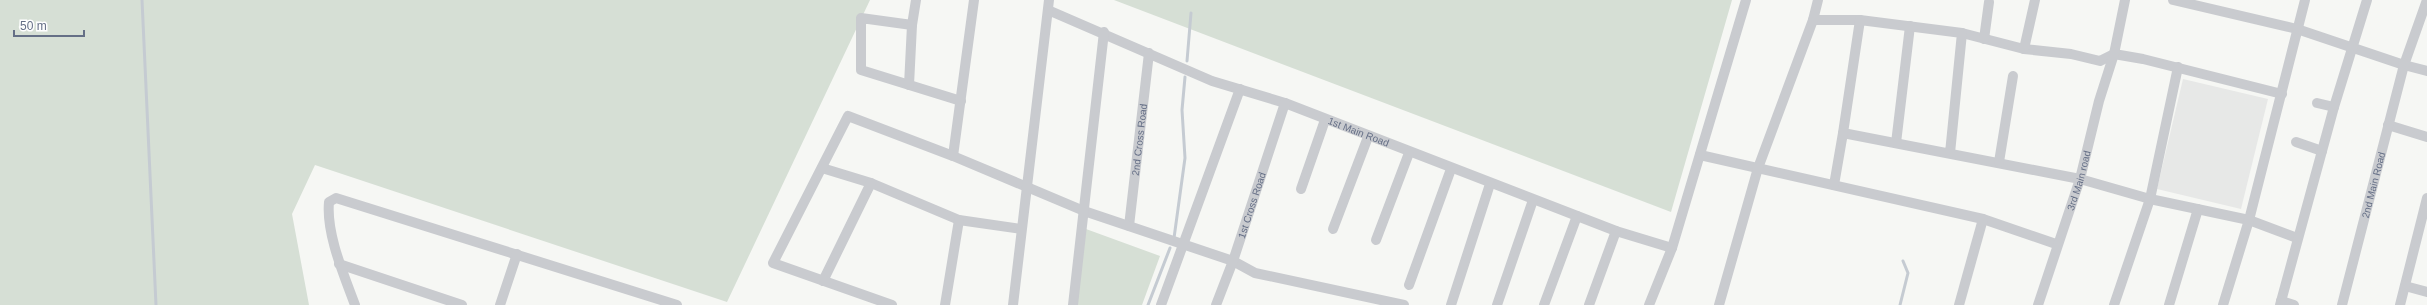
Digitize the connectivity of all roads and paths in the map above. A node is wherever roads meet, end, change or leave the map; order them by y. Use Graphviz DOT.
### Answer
graph roads {
  1 [pos="916,0"];
  2 [pos="974,0"];
  3 [pos="1746,0"];
  4 [pos="1818,0"];
  5 [pos="2035,0"];
  6 [pos="2124,0"];
  7 [pos="2173,0"];
  8 [pos="2304,0"];
  9 [pos="2367,0"];
  10 [pos="2427,0"];
  11 [pos="1989,2"];
  12 [pos="1048,5"];
  13 [pos="2426,12"];
  14 [pos="1813,20"];
  15 [pos="1860,20"];
  16 [pos="912,25"];
  17 [pos="1910,26"];
  18 [pos="2297,29"];
  19 [pos="1104,32"];
  20 [pos="1962,33"];
  21 [pos="1984,39"];
  22 [pos="2353,48"];
  23 [pos="2024,49"];
  24 [pos="1149,53"];
  25 [pos="2114,54"];
  26 [pos="2404,65"];
  27 [pos="2178,67"];
  28 [pos="2427,71"];
  29 [pos="2013,76"];
  30 [pos="909,85"];
  31 [pos="1240,90"];
  32 [pos="2282,94"];
  33 [pos="961,101"];
  34 [pos="1285,103"];
  35 [pos="2318,103"];
  36 [pos="2334,107"];
  37 [pos="1325,120"];
  38 [pos="2388,125"];
  39 [pos="1844,133"];
  40 [pos="1368,137"];
  41 [pos="2427,137"];
  42 [pos="2296,142"];
  43 [pos="1896,143"];
  44 [pos="2322,151"];
  45 [pos="1409,153"];
  46 [pos="1950,153"];
  47 [pos="1700,155"];
  48 [pos="953,156"];
  49 [pos="1999,162"];
  50 [pos="822,168"];
  51 [pos="1758,168"];
  52 [pos="1451,169"];
  53 [pos="2080,179"];
  54 [pos="871,183"];
  55 [pos="1490,184"];
  56 [pos="1834,185"];
  57 [pos="1028,188"];
  58 [pos="1301,189"];
  59 [pos="2427,198"];
  60 [pos="2150,199"];
  61 [pos="1533,200"];
  62 [pos="2198,209"];
  63 [pos="1084,211"];
  64 [pos="1577,216"];
  65 [pos="1983,219"];
  66 [pos="959,220"];
  67 [pos="2249,220"];
  68 [pos="1129,226"];
  69 [pos="1021,229"];
  70 [pos="1333,229"];
  71 [pos="1616,231"];
  72 [pos="2297,238"];
  73 [pos="1376,240"];
  74 [pos="2056,244"];
  75 [pos="1184,245"];
  76 [pos="1672,248"];
  77 [pos="517,254"];
  78 [pos="1233,261"];
  79 [pos="339,264"];
  80 [pos="822,281"];
  81 [pos="1409,285"];
  82 [pos="2405,286"];
  83 [pos="2427,292"];
  84 [pos="2280,303"];
  85 [pos="355,305"];
  86 [pos="462,305"];
  87 [pos="500,305"];
  88 [pos="677,305"];
  89 [pos="892,305"];
  90 [pos="945,305"];
  91 [pos="1012,305"];
  92 [pos="1073,305"];
  93 [pos="1161,305"];
  94 [pos="1216,305"];
  95 [pos="1404,305"];
  96 [pos="1451,305"];
  97 [pos="1498,305"];
  98 [pos="1544,305"];
  99 [pos="1589,305"];
  100 [pos="1649,305"];
  101 [pos="1719,305"];
  102 [pos="1959,305"];
  103 [pos="2038,305"];
  104 [pos="2114,305"];
  105 [pos="2169,305"];
  106 [pos="2223,305"];
  107 [pos="2294,305"];
  108 [pos="2342,305"];
  109 [pos="2400,305"];
  1 -- 16 [label="street"];
  2 -- 33 [label="street"];
  3 -- 47 [label="street"];
  4 -- 14 [label="street"];
  5 -- 23 [label="street"];
  6 -- 25 [label="street, 3rd Main road"];
  7 -- 18 [label="street"];
  8 -- 18 [label="street"];
  9 -- 22 [label="street"];
  10 -- 13 [label="street, 2nd Main Road"];
  11 -- 21 [label="street"];
  12 -- 19 [label="street, 1st Main Road"];
  12 -- 57 [label="street"];
  13 -- 26 [label="street, 2nd Main Road"];
  14 -- 15 [label="street"];
  14 -- 51 [label="street"];
  15 -- 17 [label="street"];
  15 -- 39 [label="street"];
  16 -- 30 [label="street"];
  16 -- 30 [label="street"];
  17 -- 20 [label="street"];
  17 -- 43 [label="street"];
  18 -- 22 [label="street"];
  18 -- 32 [label="street"];
  19 -- 24 [label="street, 1st Main Road"];
  19 -- 63 [label="street"];
  20 -- 21 [label="street"];
  20 -- 46 [label="street"];
  21 -- 23 [label="street"];
  22 -- 26 [label="street"];
  22 -- 36 [label="street"];
  23 -- 25 [label="street"];
  24 -- 31 [label="street, 1st Main Road"];
  24 -- 68 [label="street, 2nd Cross Road"];
  25 -- 27 [label="street"];
  25 -- 53 [label="street, 3rd Main road"];
  26 -- 28 [label="street"];
  26 -- 38 [label="street, 2nd Main Road"];
  27 -- 32 [label="street"];
  27 -- 60 [label="street"];
  29 -- 49 [label="street"];
  30 -- 33 [label="street"];
  31 -- 34 [label="street, 1st Main Road"];
  31 -- 75 [label="street"];
  32 -- 67 [label="street"];
  33 -- 48 [label="street"];
  34 -- 37 [label="street, 1st Main Road"];
  34 -- 78 [label="street, 1st Cross Road"];
  35 -- 36 [label="street"];
  36 -- 44 [label="street"];
  37 -- 40 [label="street, 1st Main Road"];
  37 -- 58 [label="street"];
  38 -- 41 [label="street"];
  38 -- 108 [label="street, 2nd Main Road"];
  39 -- 43 [label="street"];
  39 -- 56 [label="street"];
  40 -- 45 [label="street, 1st Main Road"];
  40 -- 70 [label="street"];
  42 -- 44 [label="street"];
  43 -- 46 [label="street"];
  44 -- 72 [label="street"];
  45 -- 52 [label="street, 1st Main Road"];
  45 -- 73 [label="street"];
  46 -- 49 [label="street"];
  47 -- 51 [label="street"];
  47 -- 76 [label="street"];
  48 -- 50 [label="street"];
  48 -- 57 [label="street"];
  49 -- 53 [label="street"];
  50 -- 54 [label="street"];
  50 -- 80 [label="street"];
  51 -- 56 [label="street"];
  51 -- 101 [label="street"];
  52 -- 55 [label="street, 1st Main Road"];
  52 -- 81 [label="street"];
  53 -- 60 [label="street"];
  53 -- 74 [label="street, 3rd Main road"];
  54 -- 66 [label="street"];
  54 -- 80 [label="street"];
  55 -- 61 [label="street, 1st Main Road"];
  55 -- 96 [label="street"];
  56 -- 65 [label="street"];
  57 -- 63 [label="street"];
  57 -- 69 [label="street"];
  59 -- 82 [label="street"];
  60 -- 62 [label="street"];
  60 -- 104 [label="street"];
  61 -- 64 [label="street, 1st Main Road"];
  61 -- 97 [label="street"];
  62 -- 67 [label="street"];
  62 -- 105 [label="street"];
  63 -- 68 [label="street"];
  63 -- 92 [label="street"];
  64 -- 71 [label="street, 1st Main Road"];
  64 -- 98 [label="street"];
  65 -- 74 [label="street"];
  65 -- 102 [label="street"];
  66 -- 69 [label="street"];
  66 -- 90 [label="street"];
  67 -- 72 [label="street"];
  67 -- 106 [label="street"];
  68 -- 75 [label="street"];
  69 -- 91 [label="street"];
  71 -- 76 [label="street, 1st Main Road"];
  71 -- 99 [label="street"];
  72 -- 84 [label="street"];
  74 -- 103 [label="street, 3rd Main road"];
  75 -- 78 [label="street"];
  75 -- 93 [label="street"];
  76 -- 100 [label="street"];
  77 -- 79 [label="street"];
  77 -- 87 [label="street"];
  77 -- 88 [label="street"];
  78 -- 94 [label="street, 1st Cross Road"];
  78 -- 95 [label="street"];
  79 -- 85 [label="street"];
  79 -- 86 [label="street"];
  80 -- 89 [label="street"];
  82 -- 83 [label="street"];
  82 -- 109 [label="street"];
  84 -- 107 [label="street"];
}
